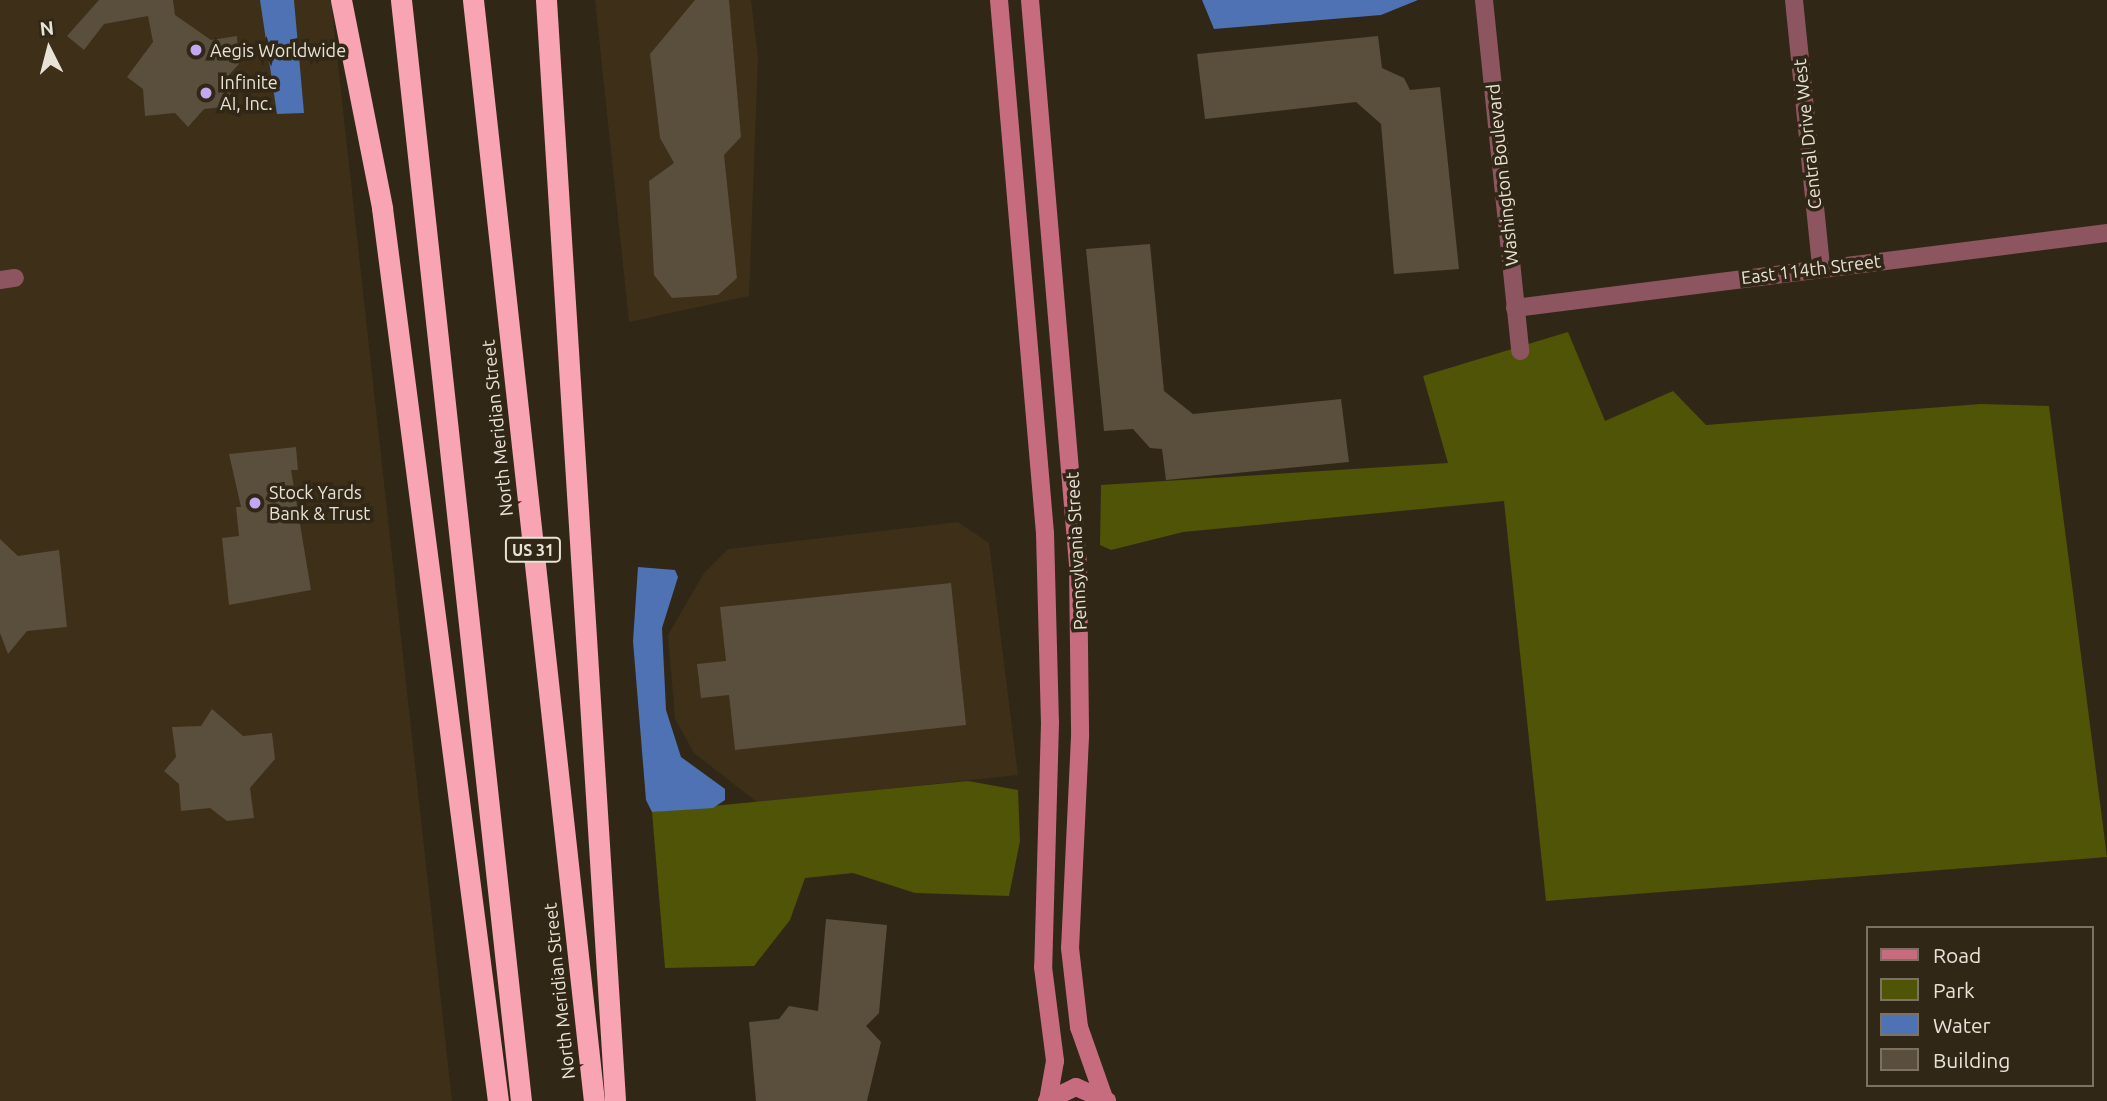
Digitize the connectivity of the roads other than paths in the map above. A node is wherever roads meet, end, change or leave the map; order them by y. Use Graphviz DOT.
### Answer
graph roads {
  1 [pos="341,0"];
  2 [pos="401,0"];
  3 [pos="473,0"];
  4 [pos="546,0"];
  5 [pos="999,0"];
  6 [pos="1030,0"];
  7 [pos="1484,0"];
  8 [pos="1794,0"];
  9 [pos="2107,233"];
  10 [pos="1821,268"];
  11 [pos="1515,308"];
  12 [pos="1520,351"];
  13 [pos="1106,1100"];
  14 [pos="498,1101"];
  15 [pos="521,1101"];
  16 [pos="594,1101"];
  17 [pos="615,1101"];
  18 [pos="1048,1101"];
  1 -- 14 [label="highway"];
  2 -- 15 [label="highway"];
  3 -- 16 [label="highway, North Meridian Street / US 31"];
  4 -- 17 [label="highway"];
  5 -- 18 [label="main road, Pennsylvania Street"];
  6 -- 13 [label="main road, Pennsylvania Street"];
  7 -- 11 [label="street, Washington Boulevard"];
  8 -- 10 [label="street, Central Drive West"];
  9 -- 10 [label="street, East 114th Street"];
  10 -- 11 [label="street, East 114th Street"];
  11 -- 12 [label="street, Washington Boulevard"];
  13 -- 18 [label="main road"];
}
